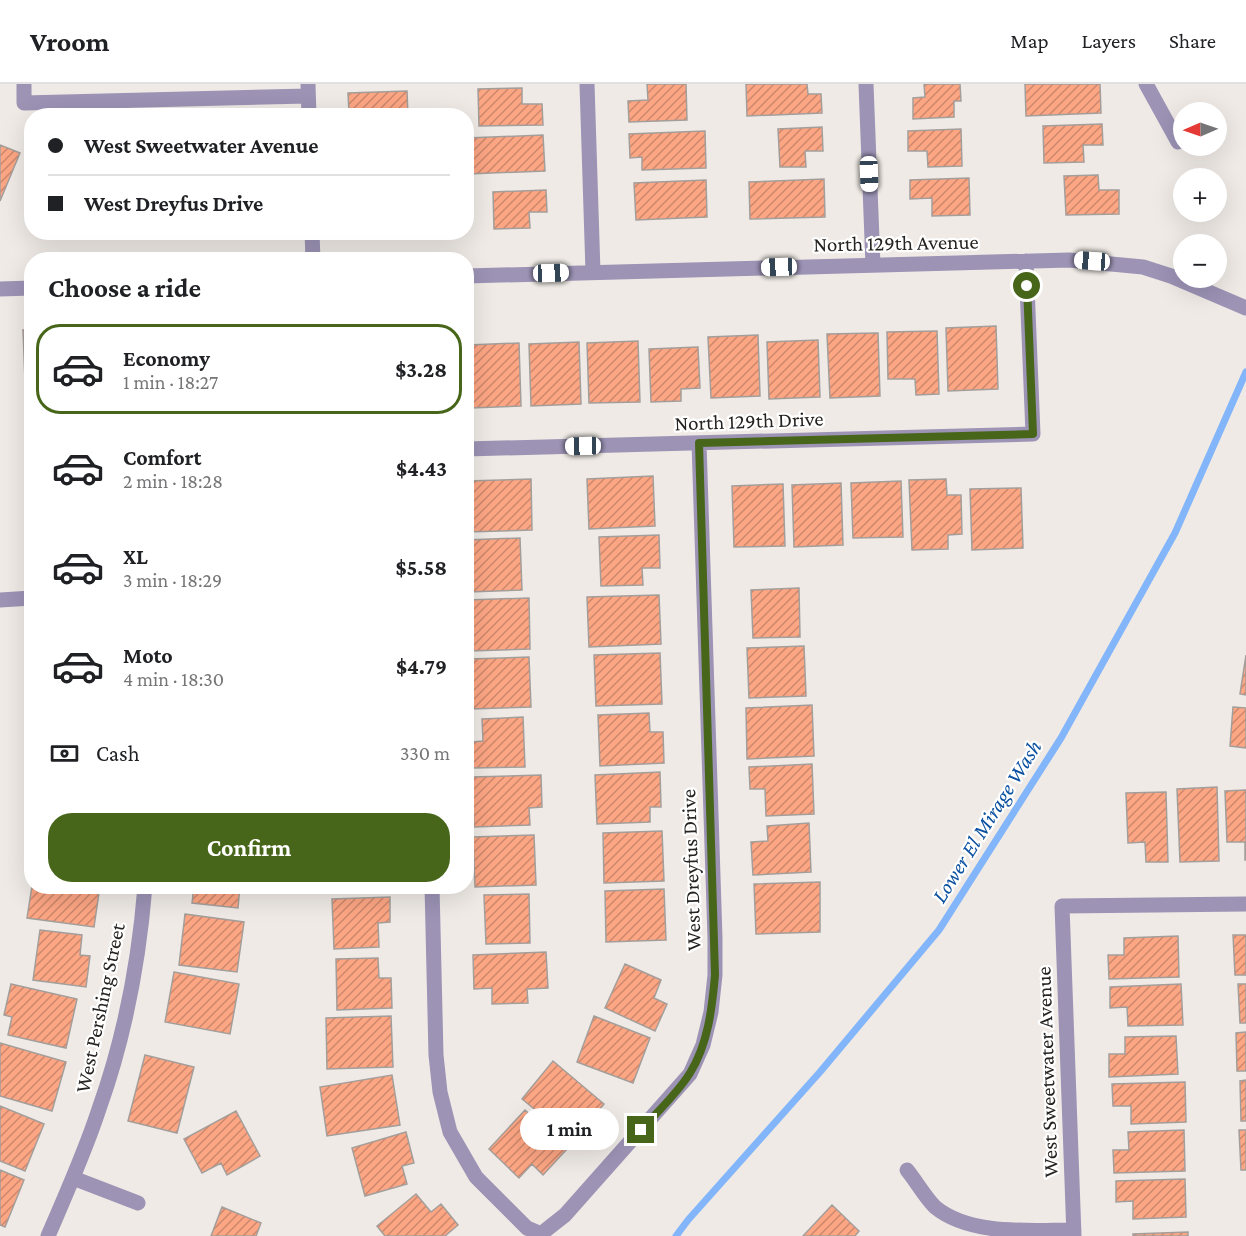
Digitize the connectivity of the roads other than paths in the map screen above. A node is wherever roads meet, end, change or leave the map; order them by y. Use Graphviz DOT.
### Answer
graph roads {
  1 [pos="24,84"];
  2 [pos="587,84"];
  3 [pos="866,84"];
  4 [pos="1146,84"];
  5 [pos="308,90"];
  6 [pos="309,108"];
  7 [pos="1173,133"];
  8 [pos="1026,261"];
  9 [pos="873,265"];
  10 [pos="593,272"];
  11 [pos="474,276"];
  12 [pos="24,288"];
  13 [pos="0,289"];
  14 [pos="1239,304"];
  15 [pos="699,443"];
  16 [pos="474,449"];
  17 [pos="24,598"];
  18 [pos="0,600"];
  19 [pos="144,894"];
  20 [pos="432,894"];
  21 [pos="1246,904"];
  22 [pos="908,1170"];
  23 [pos="73,1178"];
  24 [pos="138,1203"];
  25 [pos="1074,1233"];
  26 [pos="48,1236"];
  1 -- 5 [label="street"];
  2 -- 10 [label="street"];
  3 -- 9 [label="street"];
  4 -- 7 [label="street"];
  5 -- 6 [label="street"];
  8 -- 9 [label="street, North 129th Avenue"];
  8 -- 14 [label="street, North 129th Avenue"];
  8 -- 15 [label="street, North 129th Drive"];
  9 -- 10 [label="street, North 129th Avenue"];
  10 -- 11 [label="street, North 129th Avenue"];
  12 -- 13 [label="street"];
  15 -- 16 [label="street, North 129th Drive"];
  15 -- 20 [label="street, West Dreyfus Drive"];
  17 -- 18 [label="street"];
  19 -- 23 [label="street, West Pershing Street"];
  21 -- 25 [label="street, West Sweetwater Avenue"];
  22 -- 25 [label="street"];
  23 -- 24 [label="street"];
  23 -- 26 [label="street, West Pershing Street"];
}
